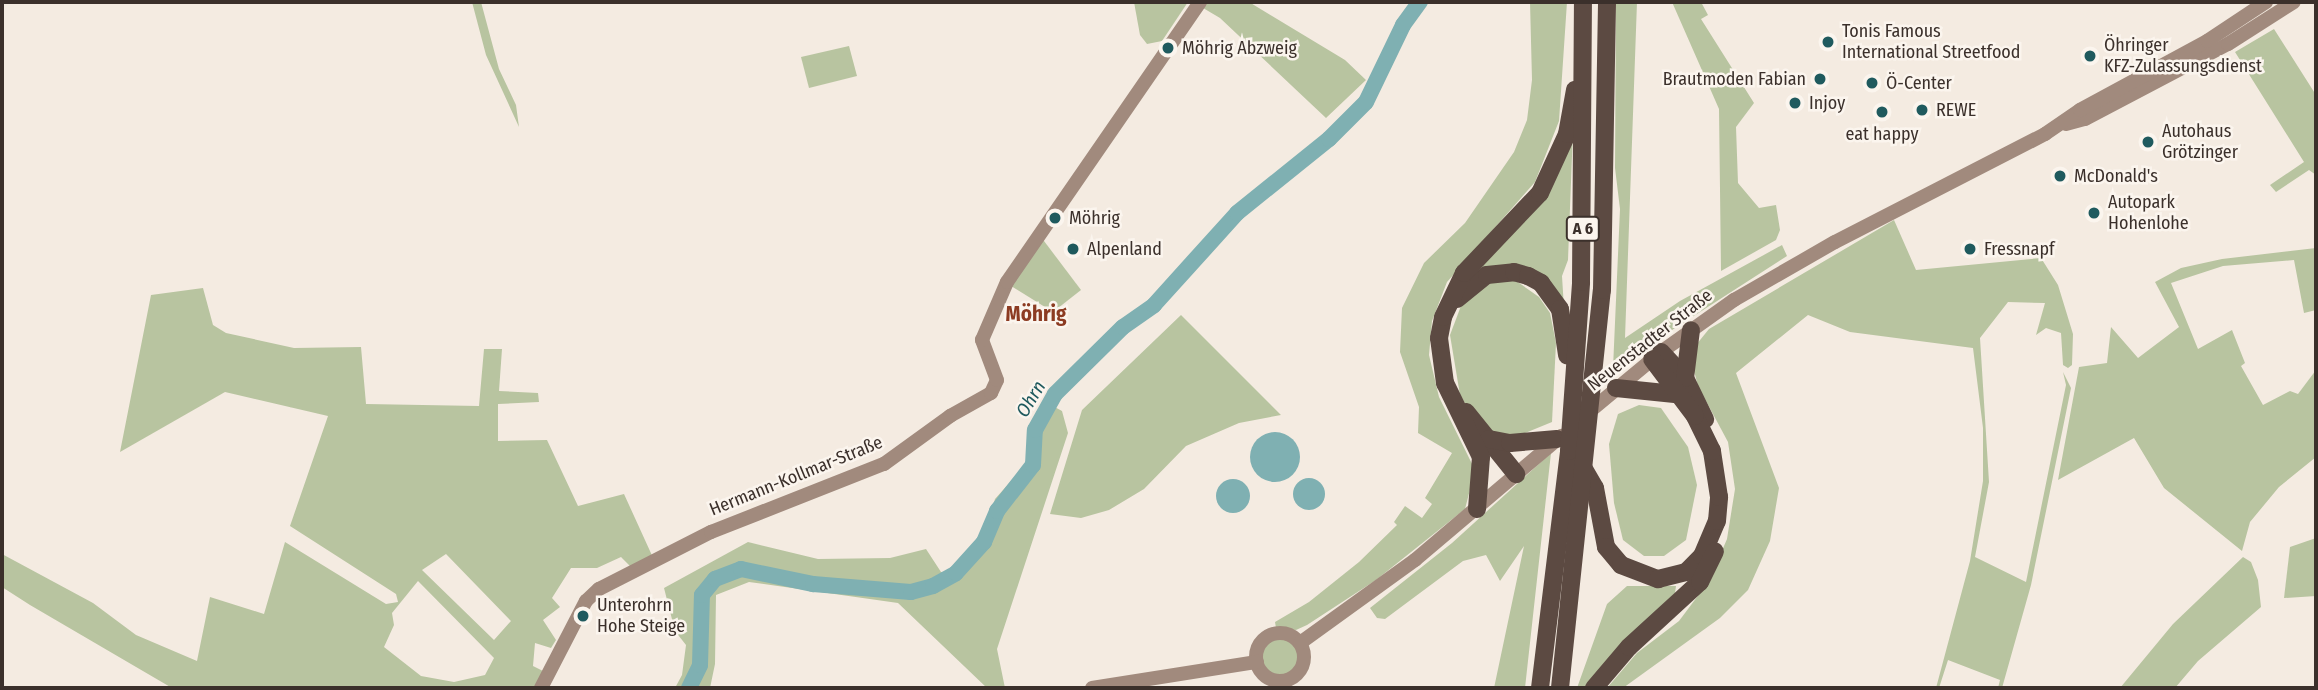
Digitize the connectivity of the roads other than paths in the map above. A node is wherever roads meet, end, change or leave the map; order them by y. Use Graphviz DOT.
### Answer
graph roads {
  1 [pos="1200,2"];
  2 [pos="1583,2"];
  3 [pos="1607,2"];
  4 [pos="2266,2"];
  5 [pos="2294,2"];
  6 [pos="1585,64"];
  7 [pos="2156,76"];
  8 [pos="1691,330"];
  9 [pos="1657,355"];
  10 [pos="1685,378"];
  11 [pos="1616,388"];
  12 [pos="1574,394"];
  13 [pos="1675,394"];
  14 [pos="1489,439"];
  15 [pos="1563,445"];
  16 [pos="1481,457"];
  17 [pos="1584,469"];
  18 [pos="1514,476"];
  19 [pos="1477,509"];
  20 [pos="1300,643"];
  21 [pos="1257,662"];
  22 [pos="1290,684"];
  23 [pos="541,688"];
  24 [pos="1092,688"];
  25 [pos="1540,688"];
  26 [pos="1560,688"];
  27 [pos="1594,688"];
  1 -- 23 [label="main road, Hermann-Kollmar-Straße"];
  2 -- 6 [label="highway, A 6"];
  3 -- 17 [label="highway, A 6"];
  4 -- 7 [label="main road, Neuenstadter Straße"];
  5 -- 7 [label="main road, Neuenstadter Straße"];
  6 -- 12 [label="highway, A 6"];
  6 -- 16 [label="highway"];
  7 -- 8 [label="main road, Neuenstadter Straße"];
  8 -- 9 [label="main road, Neuenstadter Straße"];
  8 -- 10 [label="highway"];
  9 -- 10 [label="highway"];
  9 -- 11 [label="main road, Neuenstadter Straße"];
  9 -- 13 [label="highway"];
  10 -- 27 [label="highway"];
  11 -- 13 [label="highway"];
  11 -- 15 [label="main road, Neuenstadter Straße"];
  12 -- 14 [label="highway"];
  12 -- 15 [label="highway, A 6"];
  13 -- 17 [label="highway"];
  14 -- 15 [label="highway"];
  14 -- 18 [label="highway"];
  15 -- 18 [label="main road, Neuenstadter Straße"];
  15 -- 25 [label="highway, A 6"];
  16 -- 18 [label="highway"];
  16 -- 19 [label="highway"];
  17 -- 26 [label="highway, A 6"];
  18 -- 19 [label="main road, Neuenstadter Straße"];
  19 -- 20 [label="main road, Neuenstadter Straße"];
  20 -- 21 [label="main road"];
  20 -- 22 [label="main road"];
  21 -- 22 [label="main road"];
  21 -- 24 [label="main road"];
}
